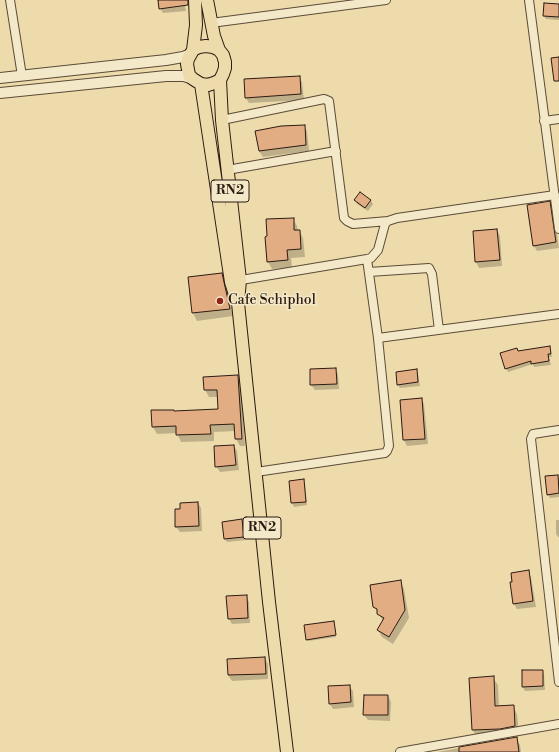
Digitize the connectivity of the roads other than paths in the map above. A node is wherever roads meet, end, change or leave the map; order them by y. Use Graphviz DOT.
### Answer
graph roads {
  1 [pos="10,0"];
  2 [pos="195,0"];
  3 [pos="207,0"];
  4 [pos="386,0"];
  5 [pos="529,0"];
  6 [pos="211,23"];
  7 [pos="219,50"];
  8 [pos="192,52"];
  9 [pos="22,76"];
  10 [pos="0,78"];
  11 [pos="220,80"];
  12 [pos="197,82"];
  13 [pos="0,93"];
  14 [pos="559,119"];
  15 [pos="222,120"];
  16 [pos="544,121"];
  17 [pos="336,151"];
  18 [pos="228,170"];
  19 [pos="556,193"];
  20 [pos="388,221"];
  21 [pos="559,229"];
  22 [pos="367,259"];
  23 [pos="369,272"];
  24 [pos="235,281"];
  25 [pos="559,314"];
  26 [pos="439,330"];
  27 [pos="378,338"];
  28 [pos="559,430"];
  29 [pos="256,472"];
  30 [pos="559,682"];
  31 [pos="559,724"];
  32 [pos="287,752"];
  33 [pos="400,752"];
  1 -- 9 [label="street"];
  2 -- 8 [label="main road, RN2"];
  3 -- 6 [label="main road, RN2"];
  4 -- 6 [label="street"];
  5 -- 16 [label="street"];
  6 -- 7 [label="main road, RN2"];
  7 -- 8 [label="main road"];
  7 -- 11 [label="main road, RN2"];
  8 -- 9 [label="street"];
  8 -- 12 [label="main road, RN2"];
  9 -- 10 [label="street"];
  11 -- 12 [label="main road"];
  11 -- 15 [label="main road, RN2"];
  12 -- 13 [label="street"];
  12 -- 24 [label="main road, RN2"];
  14 -- 16 [label="street"];
  15 -- 17 [label="street"];
  15 -- 18 [label="main road, RN2"];
  16 -- 19 [label="street"];
  17 -- 18 [label="street"];
  17 -- 20 [label="street"];
  18 -- 24 [label="main road, RN2"];
  19 -- 20 [label="street"];
  19 -- 21 [label="street"];
  20 -- 22 [label="street"];
  22 -- 23 [label="street"];
  22 -- 24 [label="street"];
  23 -- 26 [label="street"];
  23 -- 27 [label="street"];
  24 -- 29 [label="main road, RN2"];
  25 -- 26 [label="street"];
  26 -- 27 [label="street"];
  27 -- 29 [label="street"];
  28 -- 30 [label="street"];
  29 -- 32 [label="main road, RN2"];
  31 -- 33 [label="street"];
}
